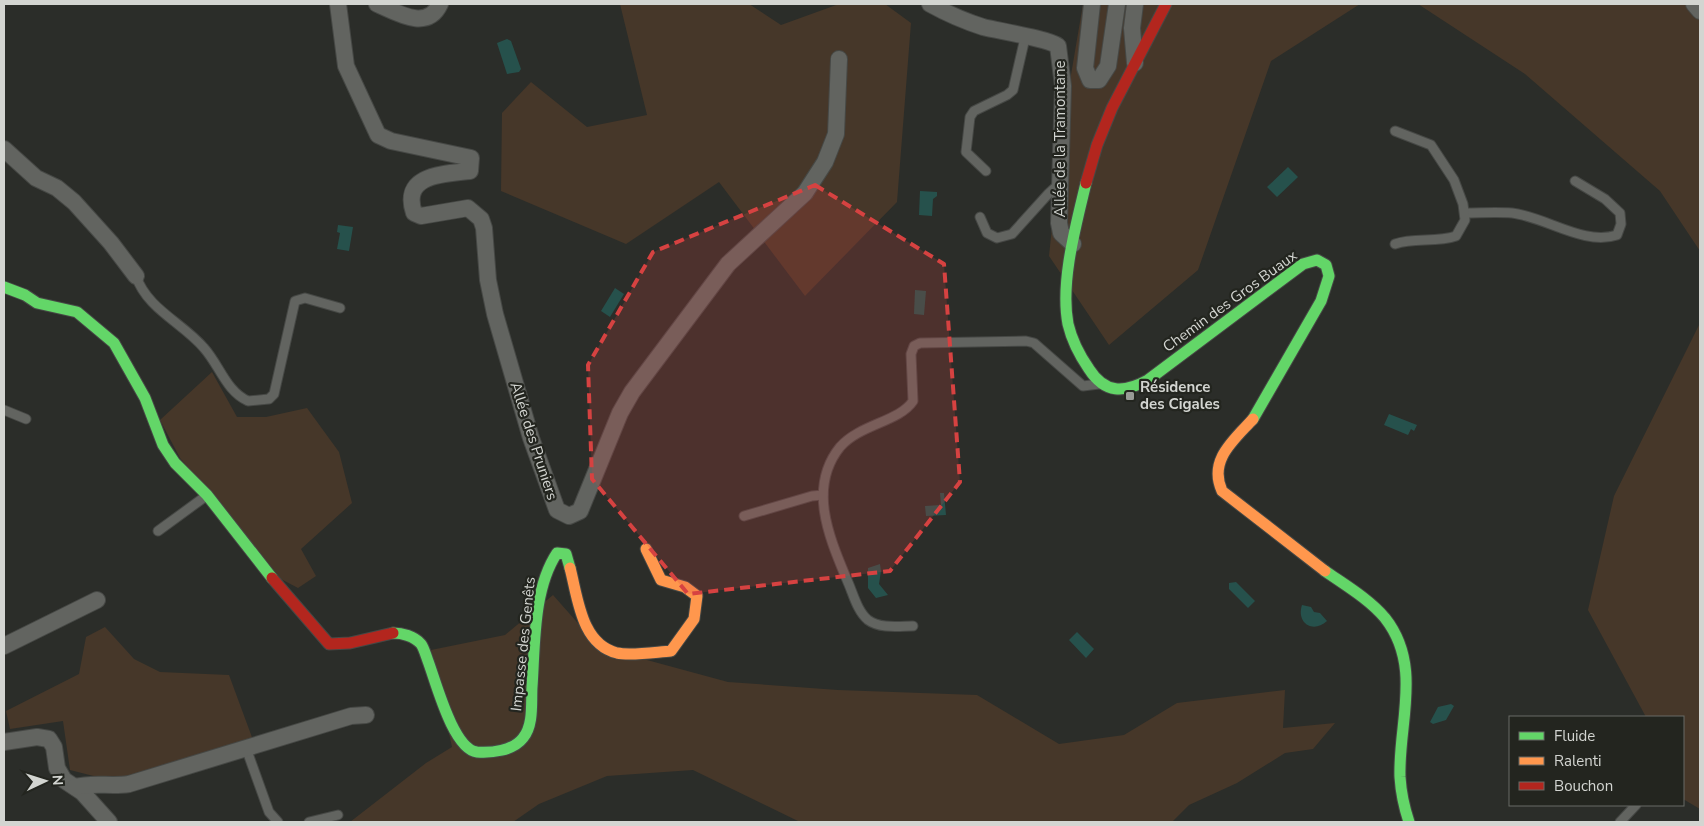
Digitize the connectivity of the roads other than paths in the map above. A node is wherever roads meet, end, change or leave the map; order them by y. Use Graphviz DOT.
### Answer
graph roads {
  1 [pos="338,4"];
  2 [pos="377,4"];
  3 [pos="440,4"];
  4 [pos="930,4"];
  5 [pos="1092,4"];
  6 [pos="1117,4"];
  7 [pos="1135,4"];
  8 [pos="1166,4"];
  9 [pos="1694,4"];
  10 [pos="1700,11"];
  11 [pos="1025,38"];
  12 [pos="839,59"];
  13 [pos="1134,63"];
  14 [pos="1395,131"];
  15 [pos="4,150"];
  16 [pos="986,171"];
  17 [pos="1575,181"];
  18 [pos="1062,182"];
  19 [pos="1465,213"];
  20 [pos="980,217"];
  21 [pos="1073,244"];
  22 [pos="1395,244"];
  23 [pos="136,276"];
  24 [pos="4,287"];
  25 [pos="340,308"];
  26 [pos="1099,384"];
  27 [pos="4,410"];
  28 [pos="26,419"];
  29 [pos="207,495"];
  30 [pos="823,495"];
  31 [pos="744,516"];
  32 [pos="158,531"];
  33 [pos="646,549"];
  34 [pos="96,600"];
  35 [pos="913,626"];
  36 [pos="4,646"];
  37 [pos="366,715"];
  38 [pos="4,742"];
  39 [pos="246,748"];
  40 [pos="75,787"];
  41 [pos="1635,806"];
  42 [pos="338,815"];
  43 [pos="108,822"];
  44 [pos="278,822"];
  45 [pos="309,822"];
  46 [pos="1409,822"];
  47 [pos="1620,822"];
  1 -- 12 [label="street, Allée des Pruniers"];
  2 -- 3 [label="street"];
  4 -- 11 [label="street, Allée de la Tramontane"];
  5 -- 6 [label="street"];
  7 -- 13 [label="street"];
  8 -- 13 [label="street"];
  9 -- 10 [label="street"];
  11 -- 16 [label="lane"];
  11 -- 18 [label="street, Allée de la Tramontane"];
  13 -- 21 [label="street"];
  14 -- 19 [label="lane"];
  15 -- 23 [label="street"];
  17 -- 19 [label="lane"];
  18 -- 20 [label="lane"];
  18 -- 21 [label="street, Allée de la Tramontane"];
  19 -- 22 [label="lane"];
  21 -- 26 [label="street"];
  23 -- 25 [label="lane"];
  24 -- 29 [label="street, Impasse des Genêts"];
  26 -- 30 [label="lane"];
  26 -- 46 [label="street, Chemin des Gros Buaux"];
  27 -- 28 [label="lane"];
  29 -- 32 [label="lane"];
  29 -- 33 [label="street, Impasse des Genêts"];
  30 -- 31 [label="lane"];
  30 -- 35 [label="lane"];
  34 -- 36 [label="street"];
  37 -- 39 [label="street"];
  38 -- 40 [label="street"];
  39 -- 40 [label="street"];
  39 -- 44 [label="lane"];
  40 -- 43 [label="street"];
  41 -- 47 [label="lane"];
  42 -- 45 [label="lane"];
}
